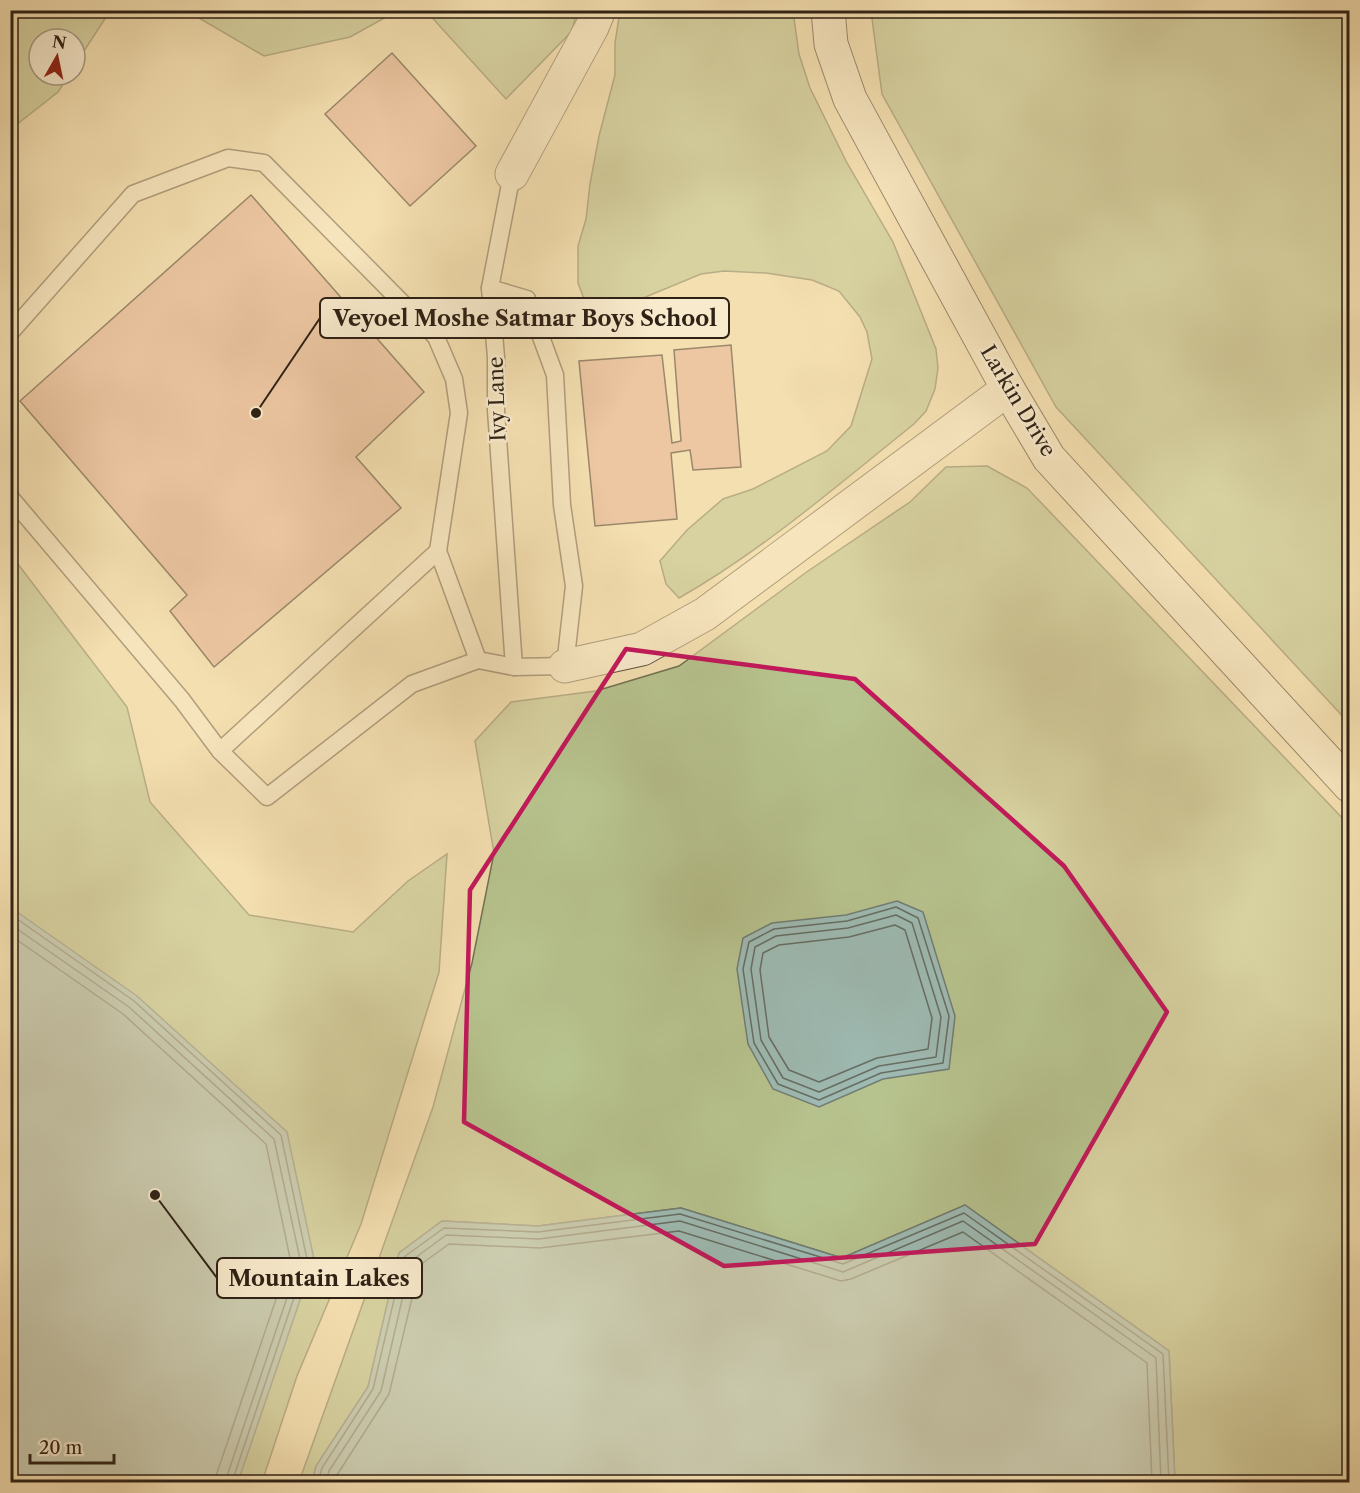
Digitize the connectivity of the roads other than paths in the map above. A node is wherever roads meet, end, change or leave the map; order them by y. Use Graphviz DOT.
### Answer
graph roads {
  1 [pos="598,10"];
  2 [pos="828,10"];
  3 [pos="512,174"];
  4 [pos="490,288"];
  5 [pos="10,333"];
  6 [pos="1008,389"];
  7 [pos="10,497"];
  8 [pos="438,551"];
  9 [pos="478,660"];
  10 [pos="565,666"];
  11 [pos="514,668"];
  12 [pos="220,751"];
  13 [pos="1350,786"];
  1 -- 3 [label="street, Ivy Lane"];
  2 -- 6 [label="street, Larkin Drive"];
  3 -- 4 [label="lane, Ivy Lane"];
  4 -- 10 [label="lane"];
  4 -- 11 [label="lane, Ivy Lane"];
  5 -- 8 [label="lane"];
  6 -- 10 [label="street"];
  6 -- 13 [label="street, Larkin Drive"];
  7 -- 12 [label="lane"];
  8 -- 9 [label="lane"];
  8 -- 12 [label="lane"];
  9 -- 11 [label="lane"];
  9 -- 12 [label="lane"];
  10 -- 11 [label="lane"];
}
